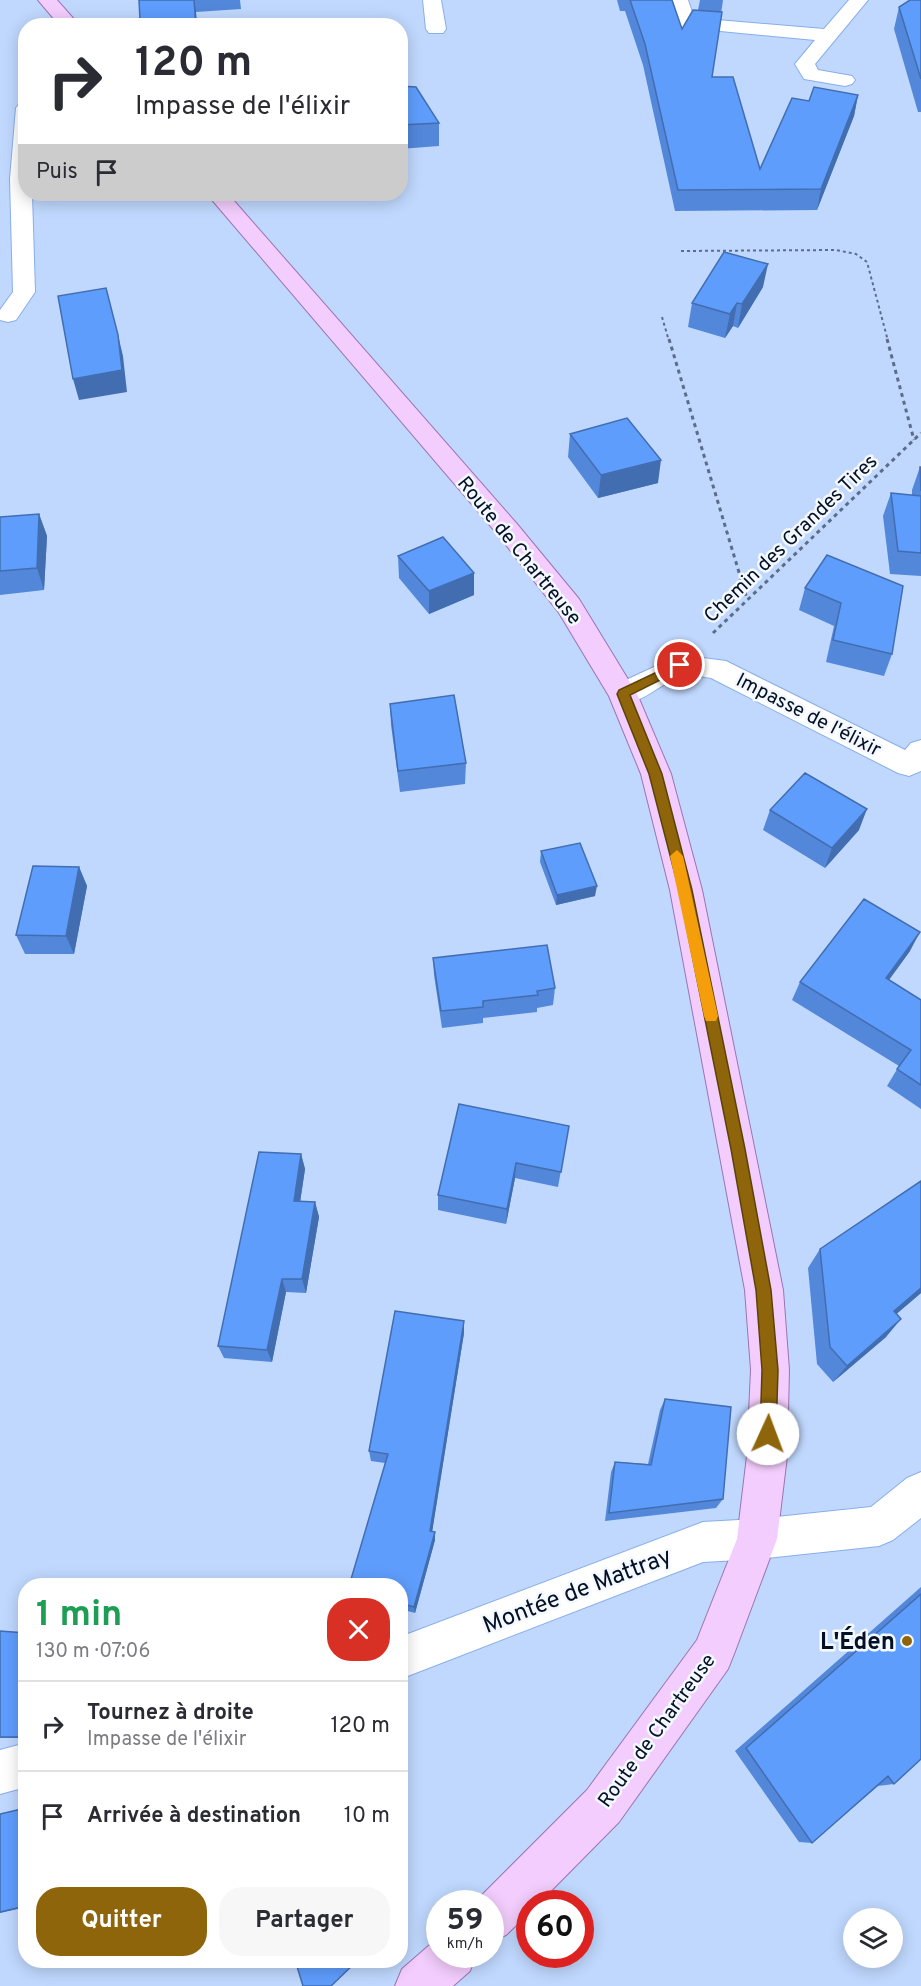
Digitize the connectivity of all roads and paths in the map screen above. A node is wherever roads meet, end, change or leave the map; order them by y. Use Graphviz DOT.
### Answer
graph roads {
  1 [pos="47,0"];
  2 [pos="432,0"];
  3 [pos="679,0"];
  4 [pos="860,0"];
  5 [pos="64,18"];
  6 [pos="436,29"];
  7 [pos="830,35"];
  8 [pos="845,80"];
  9 [pos="22,201"];
  10 [pos="222,201"];
  11 [pos="681,251"];
  12 [pos="8,315"];
  13 [pos="662,317"];
  14 [pos="921,434"];
  15 [pos="914,441"];
  16 [pos="747,599"];
  17 [pos="680,665"];
  18 [pos="623,694"];
  19 [pos="921,751"];
  20 [pos="921,1492"];
  21 [pos="757,1539"];
  22 [pos="408,1655"];
  23 [pos="18,1767"];
  24 [pos="0,1772"];
  25 [pos="504,1905"];
  26 [pos="438,1968"];
  27 [pos="419,1986"];
  1 -- 5 [label="main road"];
  2 -- 6 [label="street"];
  3 -- 7 [label="street"];
  4 -- 7 [label="street"];
  7 -- 8 [label="street"];
  9 -- 12 [label="street"];
  10 -- 18 [label="main road, Route de Chartreuse"];
  11 -- 15 [label="path"];
  13 -- 16 [label="path"];
  14 -- 15 [label="path, Chemin des Grandes Tires"];
  15 -- 16 [label="path, Chemin des Grandes Tires"];
  16 -- 17 [label="path, Chemin des Grandes Tires"];
  17 -- 18 [label="street"];
  17 -- 19 [label="street, Impasse de l'élixir"];
  18 -- 21 [label="main road, Route de Chartreuse"];
  20 -- 21 [label="street, Montée de Mattray"];
  21 -- 22 [label="street, Montée de Mattray"];
  21 -- 25 [label="main road, Route de Chartreuse"];
  23 -- 24 [label="street"];
  26 -- 27 [label="main road"];
}
